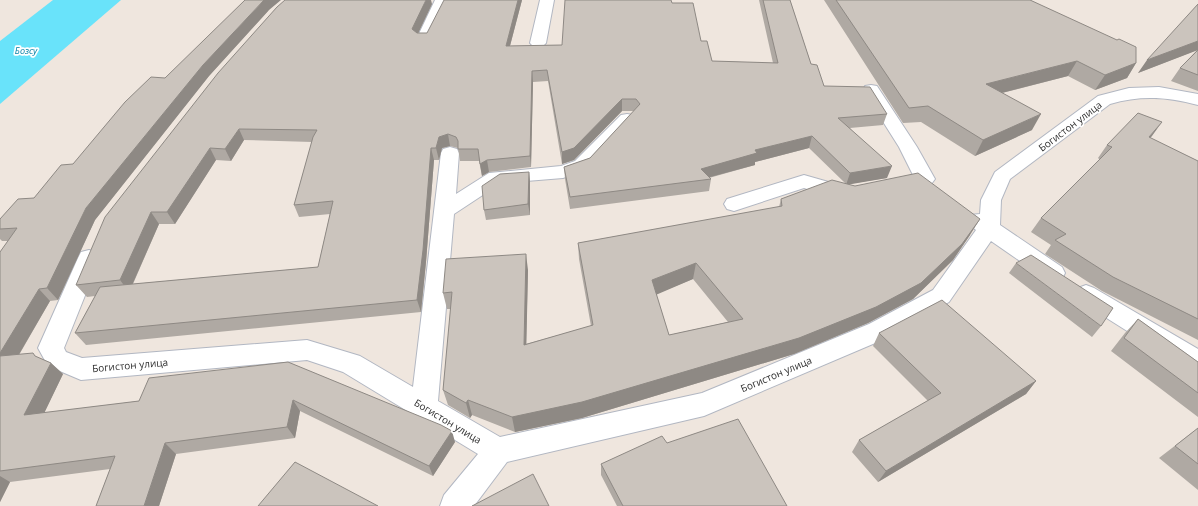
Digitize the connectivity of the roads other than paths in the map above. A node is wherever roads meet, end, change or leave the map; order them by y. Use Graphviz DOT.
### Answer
graph roads {
  1 [pos="442,0"];
  2 [pos="547,0"];
  3 [pos="424,40"];
  4 [pos="538,43"];
  5 [pos="854,88"];
  6 [pos="1198,100"];
  7 [pos="630,116"];
  8 [pos="450,153"];
  9 [pos="904,184"];
  10 [pos="863,192"];
  11 [pos="734,204"];
  12 [pos="962,210"];
  13 [pos="444,211"];
  14 [pos="989,228"];
  15 [pos="97,239"];
  16 [pos="1198,362"];
  17 [pos="424,406"];
  18 [pos="498,451"];
  19 [pos="455,506"];
  1 -- 3 [label="street"];
  2 -- 4 [label="street"];
  5 -- 9 [label="street"];
  6 -- 14 [label="street, Богистон улица"];
  7 -- 13 [label="street"];
  8 -- 13 [label="street"];
  10 -- 11 [label="street"];
  12 -- 14 [label="street"];
  13 -- 17 [label="street"];
  14 -- 16 [label="street"];
  14 -- 18 [label="street, Богистон улица"];
  15 -- 17 [label="street, Богистон улица"];
  17 -- 18 [label="street, Богистон улица"];
  18 -- 19 [label="street"];
}
